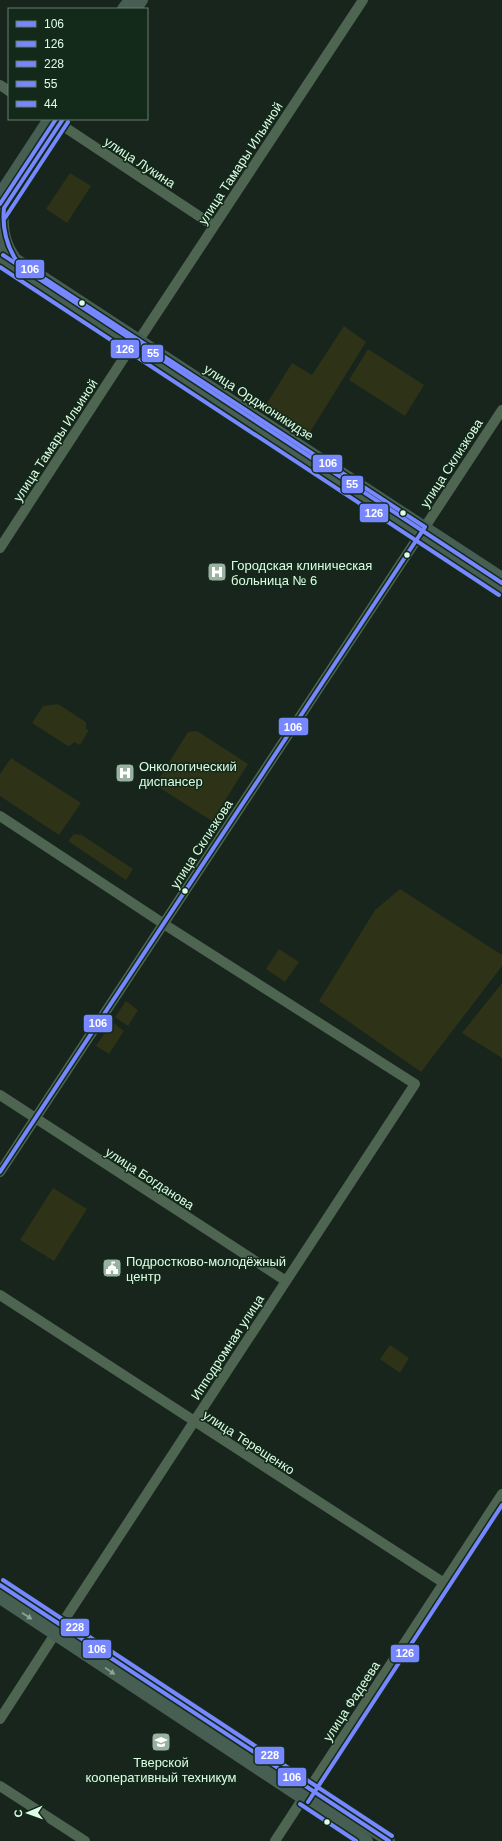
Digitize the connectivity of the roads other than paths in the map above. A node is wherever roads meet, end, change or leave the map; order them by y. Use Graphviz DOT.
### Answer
graph roads {
  1 [pos="363,0"];
  2 [pos="56,120"];
  3 [pos="0,194"];
  4 [pos="2,212"];
  5 [pos="214,226"];
  6 [pos="0,249"];
  7 [pos="0,260"];
  8 [pos="9,264"];
  9 [pos="135,343"];
  10 [pos="502,410"];
  11 [pos="422,532"];
  12 [pos="1,545"];
  13 [pos="502,578"];
  14 [pos="502,590"];
  15 [pos="0,816"];
  16 [pos="164,924"];
  17 [pos="0,1095"];
  18 [pos="35,1119"];
  19 [pos="0,1172"];
  20 [pos="286,1281"];
  21 [pos="0,1295"];
  22 [pos="194,1422"];
  23 [pos="502,1494"];
  24 [pos="444,1583"];
  25 [pos="0,1585"];
  26 [pos="0,1598"];
  27 [pos="58,1630"];
  28 [pos="0,1719"];
  29 [pos="0,1786"];
  30 [pos="306,1794"];
  31 [pos="78,1839"];
  32 [pos="275,1841"];
  33 [pos="367,1841"];
  34 [pos="389,1841"];
  1 -- 5 [label="street, улица Тамары Ильиной"];
  2 -- 3 [label="main road"];
  2 -- 4 [label="main road"];
  2 -- 5 [label="street, улица Лукина"];
  4 -- 8 [label="main road"];
  5 -- 9 [label="street, улица Тамары Ильиной"];
  6 -- 8 [label="main road, улица Орджоникидзе"];
  7 -- 8 [label="main road, улица Орджоникидзе"];
  8 -- 9 [label="main road, улица Орджоникидзе"];
  9 -- 11 [label="main road, улица Орджоникидзе"];
  9 -- 12 [label="street, улица Тамары Ильиной"];
  10 -- 11 [label="street, улица Склизкова"];
  11 -- 13 [label="main road, улица Орджоникидзе"];
  11 -- 14 [label="main road, улица Орджоникидзе"];
  11 -- 16 [label="street, улица Склизкова"];
  15 -- 16 [label="street"];
  16 -- 18 [label="street, улица Склизкова"];
  16 -- 20 [label="street, Ипподромная улица"];
  17 -- 18 [label="street, улица Богданова"];
  18 -- 19 [label="street, улица Склизкова"];
  18 -- 20 [label="street, улица Богданова"];
  20 -- 22 [label="street, Ипподромная улица"];
  21 -- 22 [label="street, улица Терещенко"];
  22 -- 24 [label="street, улица Терещенко"];
  22 -- 27 [label="street, Ипподромная улица"];
  23 -- 24 [label="street, улица Фадеева"];
  24 -- 30 [label="street, улица Фадеева"];
  25 -- 27 [label="main road"];
  26 -- 27 [label="main road, one-way"];
  27 -- 28 [label="street, Ипподромная улица"];
  27 -- 30 [label="main road"];
  29 -- 31 [label="street"];
  30 -- 32 [label="street, улица Фадеева"];
  30 -- 33 [label="main road"];
  30 -- 34 [label="main road"];
}
